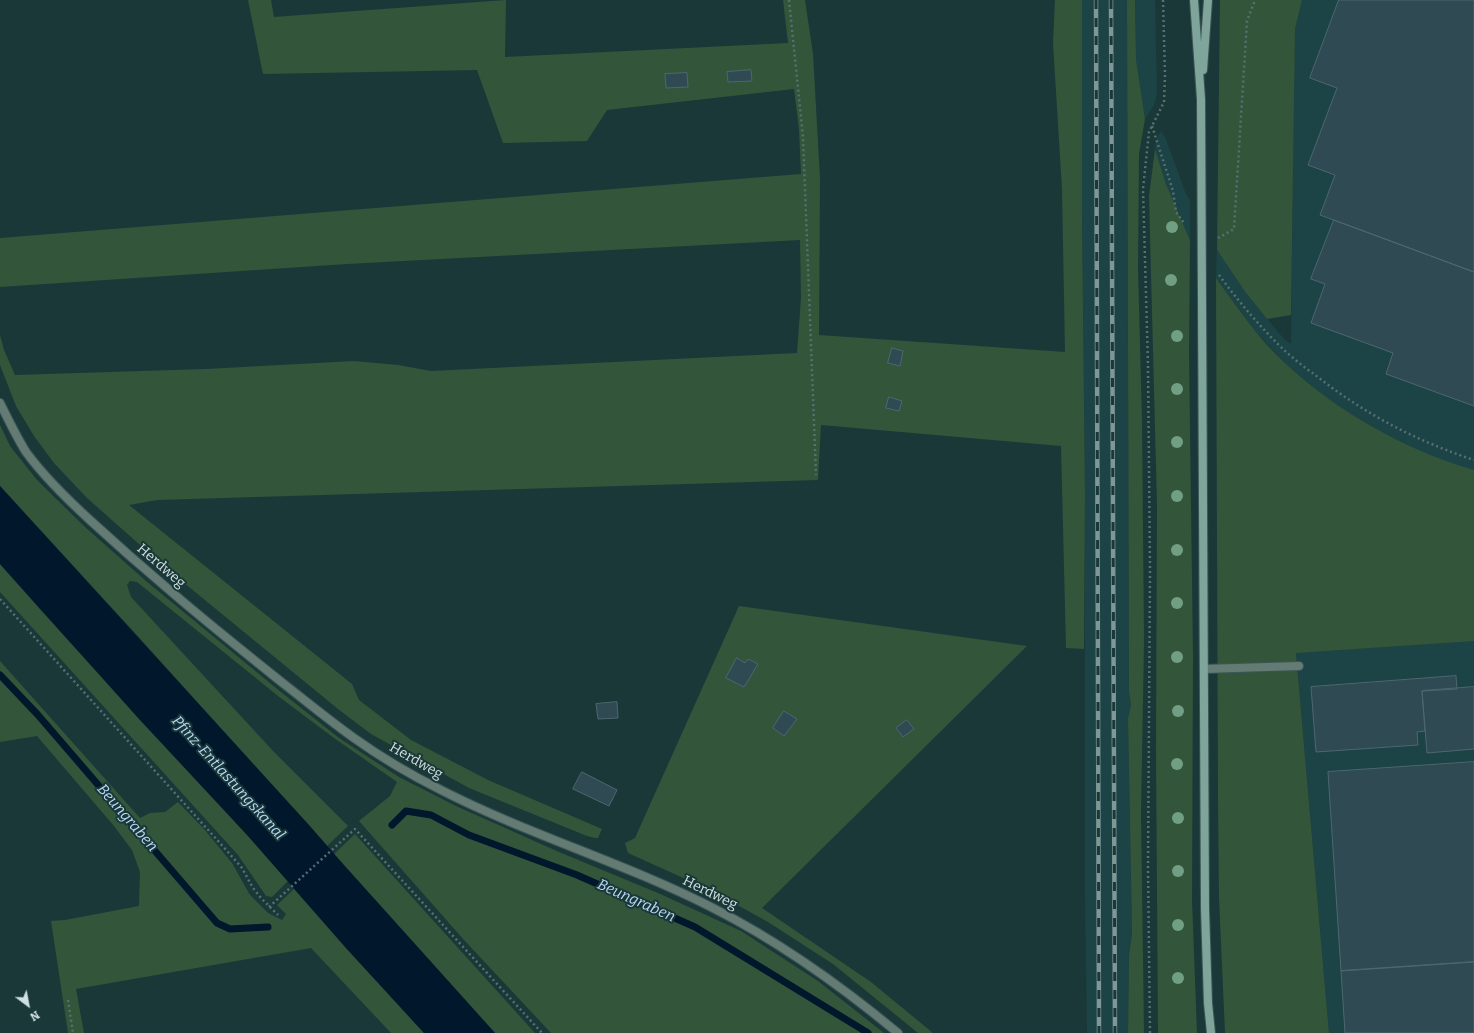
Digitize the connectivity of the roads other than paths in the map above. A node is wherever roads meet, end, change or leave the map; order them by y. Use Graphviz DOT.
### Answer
graph roads {
  1 [pos="1194,0"];
  2 [pos="1208,0"];
  3 [pos="1201,99"];
  4 [pos="0,403"];
  5 [pos="1299,666"];
  6 [pos="1204,669"];
  7 [pos="898,1033"];
  8 [pos="1211,1033"];
  1 -- 3 [label="main road"];
  2 -- 3 [label="main road"];
  3 -- 6 [label="main road"];
  4 -- 7 [label="street, Herdweg"];
  5 -- 6 [label="street"];
  6 -- 8 [label="main road"];
}
